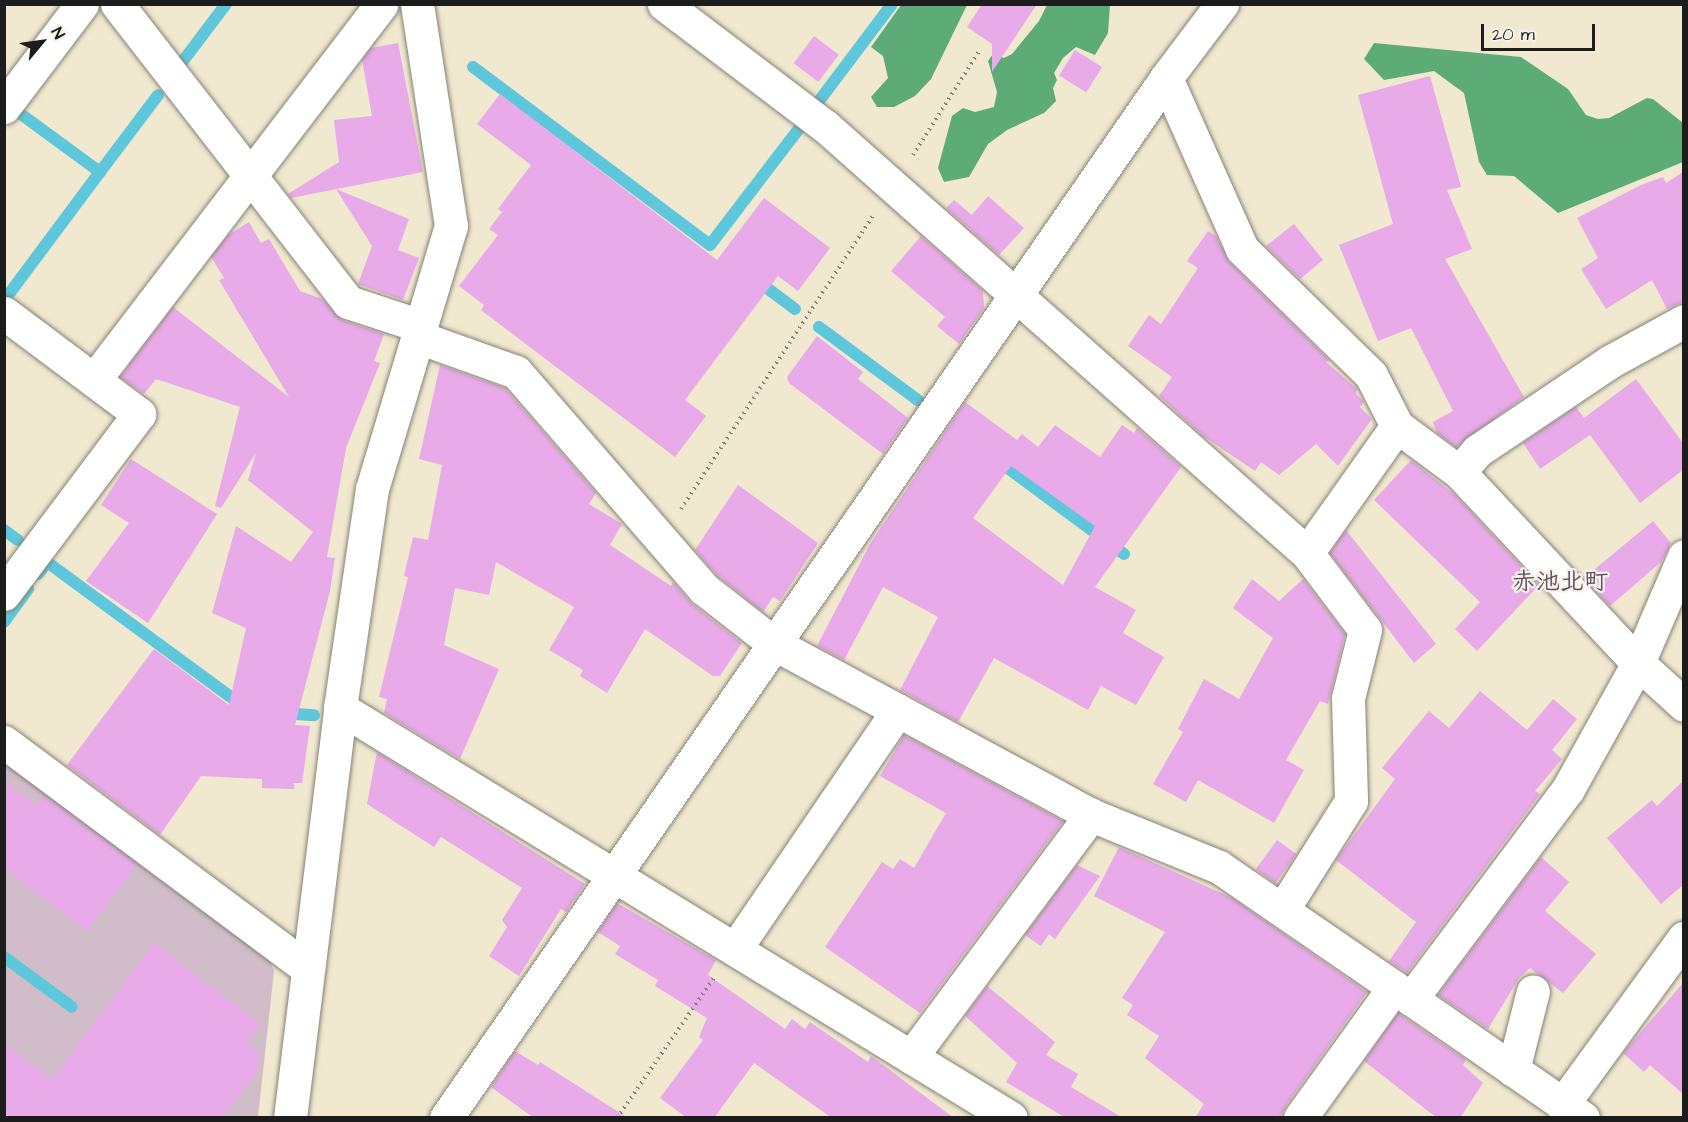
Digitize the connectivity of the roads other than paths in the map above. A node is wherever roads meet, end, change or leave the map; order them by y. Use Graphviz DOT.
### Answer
graph roads {
  1 [pos="82,4"];
  2 [pos="117,4"];
  3 [pos="381,4"];
  4 [pos="417,4"];
  5 [pos="664,4"];
  6 [pos="1216,7"];
  7 [pos="1166,78"];
  8 [pos="4,107"];
  9 [pos="250,176"];
  10 [pos="1015,294"];
  11 [pos="4,314"];
  12 [pos="1683,321"];
  13 [pos="419,332"];
  14 [pos="94,380"];
  15 [pos="1397,426"];
  16 [pos="1459,472"];
  17 [pos="1306,552"];
  18 [pos="1683,556"];
  19 [pos="4,594"];
  20 [pos="773,643"];
  21 [pos="1638,663"];
  22 [pos="1683,705"];
  23 [pos="340,708"];
  24 [pos="898,710"];
  25 [pos="4,742"];
  26 [pos="1090,815"];
  27 [pos="613,875"];
  28 [pos="1283,909"];
  29 [pos="1683,938"];
  30 [pos="735,949"];
  31 [pos="308,968"];
  32 [pos="1533,991"];
  33 [pos="1403,993"];
  34 [pos="911,1057"];
  35 [pos="1513,1070"];
  36 [pos="1573,1111"];
  37 [pos="290,1118"];
  38 [pos="446,1118"];
  39 [pos="1011,1118"];
  40 [pos="1300,1118"];
  1 -- 8 [label="street"];
  2 -- 9 [label="street"];
  3 -- 9 [label="street"];
  4 -- 13 [label="street"];
  5 -- 10 [label="street"];
  6 -- 7 [label="street"];
  7 -- 10 [label="street"];
  7 -- 15 [label="street"];
  9 -- 13 [label="street"];
  9 -- 14 [label="street"];
  10 -- 17 [label="street"];
  10 -- 20 [label="street"];
  11 -- 14 [label="street"];
  12 -- 16 [label="street"];
  13 -- 20 [label="street"];
  13 -- 23 [label="street"];
  14 -- 19 [label="street"];
  15 -- 16 [label="street"];
  15 -- 17 [label="street"];
  16 -- 21 [label="street"];
  17 -- 28 [label="street"];
  18 -- 21 [label="street"];
  20 -- 24 [label="street"];
  20 -- 27 [label="street"];
  21 -- 22 [label="street"];
  21 -- 33 [label="street"];
  23 -- 27 [label="street"];
  23 -- 31 [label="street"];
  24 -- 26 [label="street"];
  24 -- 30 [label="street"];
  25 -- 31 [label="street"];
  26 -- 28 [label="street"];
  26 -- 34 [label="street"];
  27 -- 30 [label="street"];
  27 -- 38 [label="street"];
  28 -- 33 [label="street"];
  29 -- 36 [label="street"];
  30 -- 34 [label="street"];
  31 -- 37 [label="street"];
  32 -- 35 [label="street"];
  33 -- 35 [label="street"];
  33 -- 40 [label="street"];
  34 -- 39 [label="street"];
  35 -- 36 [label="street"];
}
